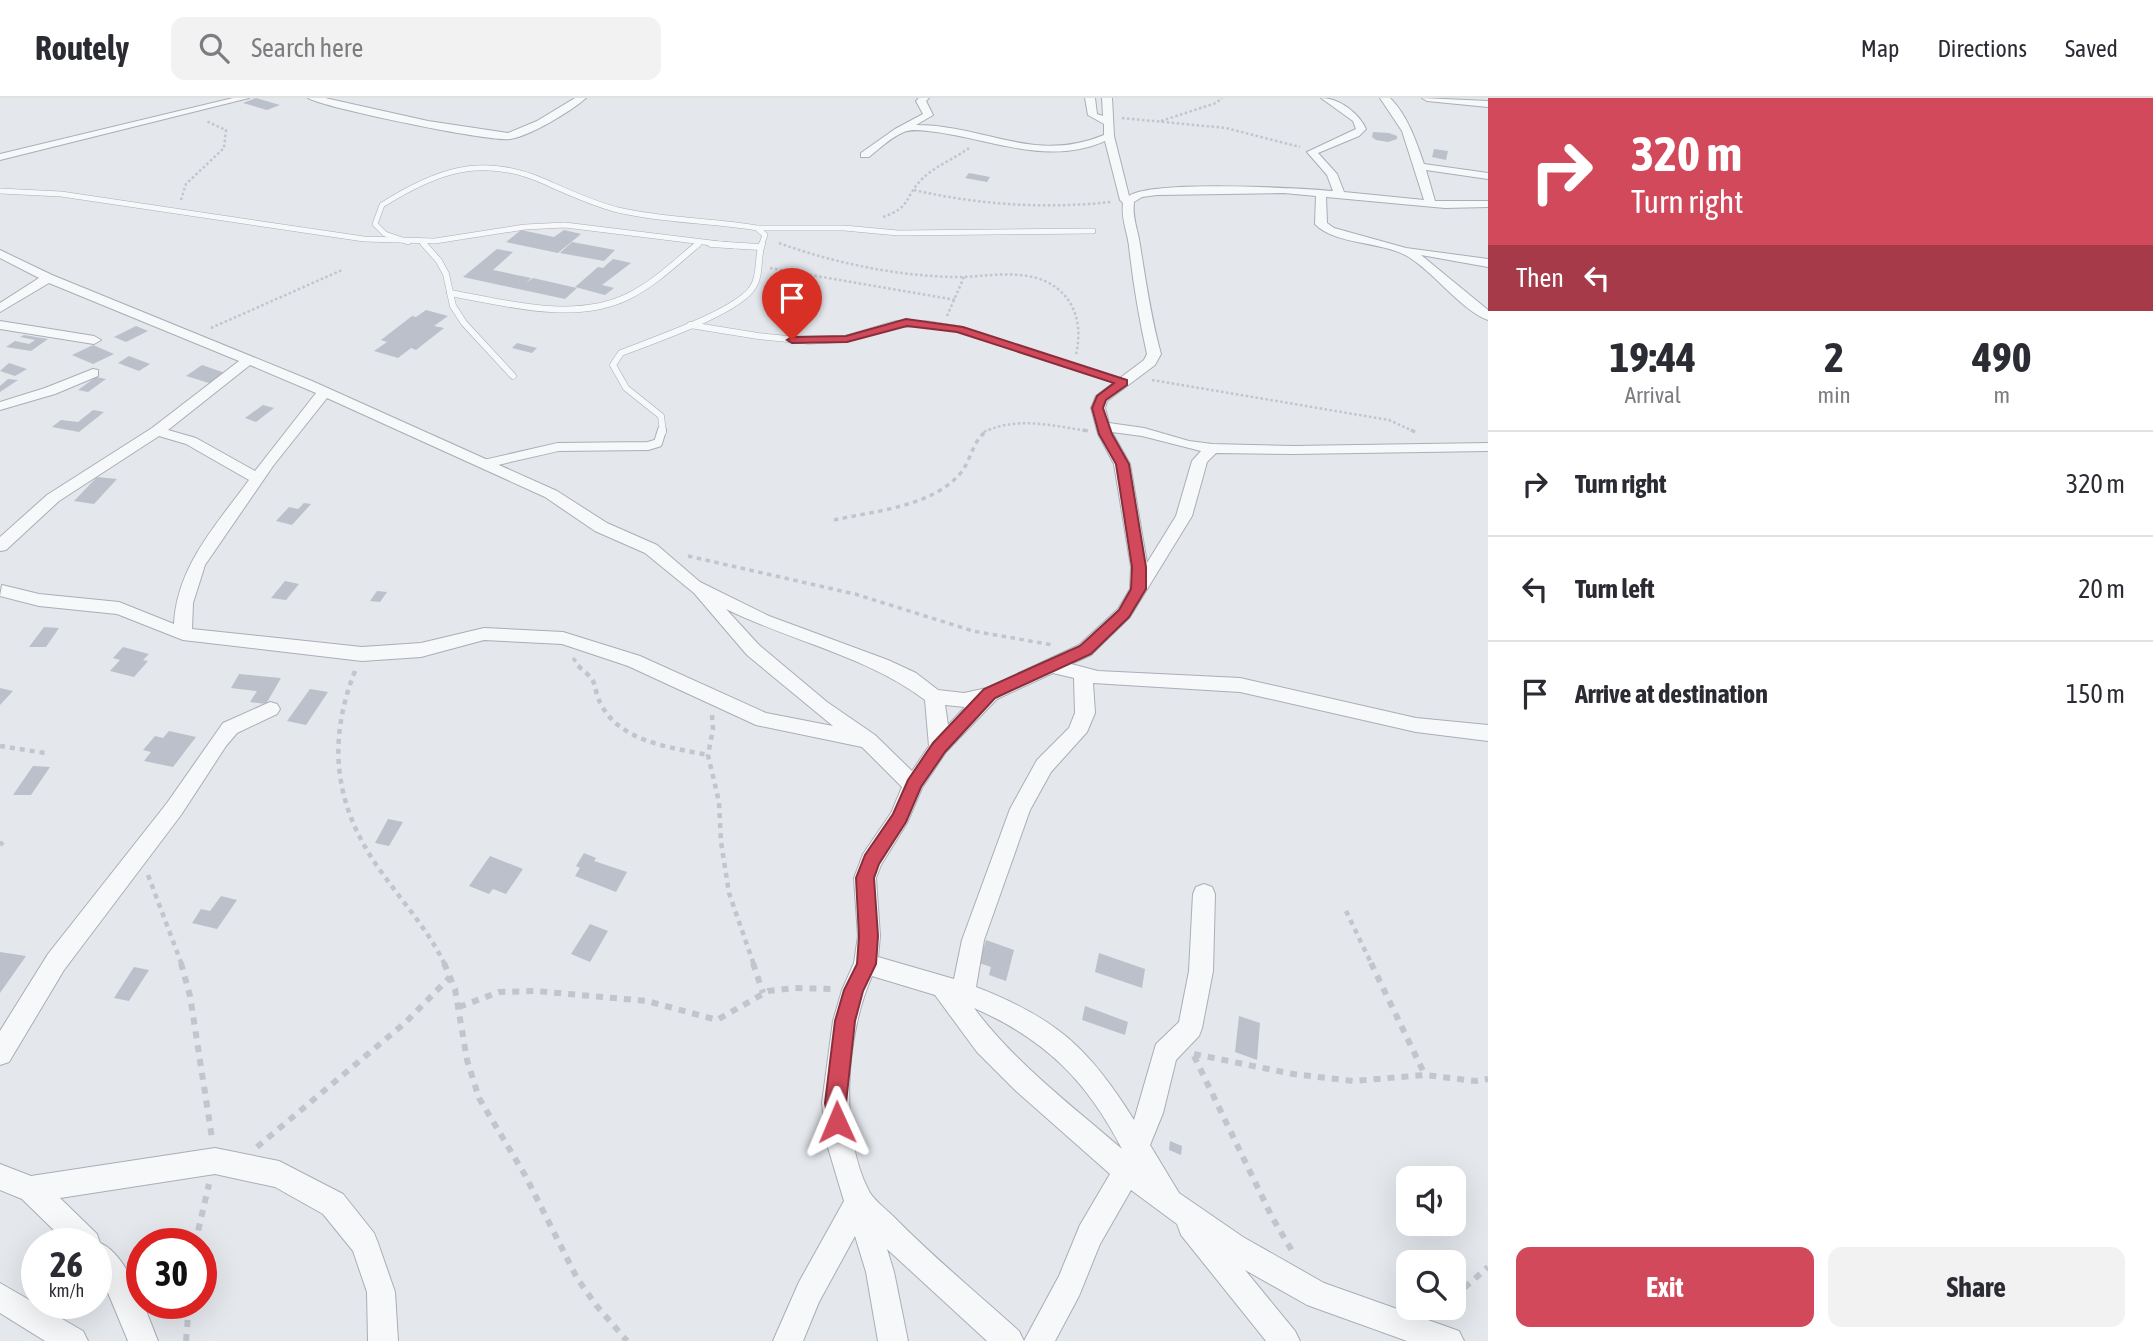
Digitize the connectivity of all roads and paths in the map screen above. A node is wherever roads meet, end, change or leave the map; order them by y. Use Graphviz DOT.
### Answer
graph roads {
  1 [pos="244,98"];
  2 [pos="313,98"];
  3 [pos="581,98"];
  4 [pos="924,98"];
  5 [pos="1090,98"];
  6 [pos="1222,98"];
  7 [pos="1326,98"];
  8 [pos="1385,98"];
  9 [pos="1427,98"];
  10 [pos="1488,104"];
  11 [pos="198,109"];
  12 [pos="1108,118"];
  13 [pos="1159,121"];
  14 [pos="904,128"];
  15 [pos="975,136"];
  16 [pos="1313,150"];
  17 [pos="865,155"];
  18 [pos="0,157"];
  19 [pos="1418,166"];
  20 [pos="1488,176"];
  21 [pos="914,190"];
  22 [pos="0,191"];
  23 [pos="1321,195"];
  24 [pos="1340,196"];
  25 [pos="1127,201"];
  26 [pos="1430,204"];
  27 [pos="1488,204"];
  28 [pos="171,211"];
  29 [pos="882,217"];
  30 [pos="757,228"];
  31 [pos="1093,230"];
  32 [pos="765,237"];
  33 [pos="408,242"];
  34 [pos="422,242"];
  35 [pos="699,243"];
  36 [pos="760,247"];
  37 [pos="1399,248"];
  38 [pos="0,253"];
  39 [pos="1488,263"];
  40 [pos="758,266"];
  41 [pos="342,270"];
  42 [pos="964,277"];
  43 [pos="48,278"];
  44 [pos="450,293"];
  45 [pos="956,300"];
  46 [pos="1470,301"];
  47 [pos="1488,303"];
  48 [pos="0,308"];
  49 [pos="1488,316"];
  50 [pos="0,325"];
  51 [pos="690,325"];
  52 [pos="942,326"];
  53 [pos="190,338"];
  54 [pos="94,340"];
  55 [pos="248,360"];
  56 [pos="1072,366"];
  57 [pos="93,373"];
  58 [pos="513,376"];
  59 [pos="1127,380"];
  60 [pos="324,393"];
  61 [pos="0,406"];
  62 [pos="157,430"];
  63 [pos="1105,431"];
  64 [pos="1442,446"];
  65 [pos="1212,447"];
  66 [pos="1488,447"];
  67 [pos="484,464"];
  68 [pos="253,476"];
  69 [pos="834,520"];
  70 [pos="0,546"];
  71 [pos="652,549"];
  72 [pos="694,586"];
  73 [pos="1139,589"];
  74 [pos="1,592"];
  75 [pos="183,634"];
  76 [pos="563,638"];
  77 [pos="1085,650"];
  78 [pos="362,654"];
  79 [pos="1049,665"];
  80 [pos="1083,676"];
  81 [pos="990,694"];
  82 [pos="709,696"];
  83 [pos="933,696"];
  84 [pos="270,709"];
  85 [pos="1488,733"];
  86 [pos="868,740"];
  87 [pos="0,746"];
  88 [pos="939,747"];
  89 [pos="45,753"];
  90 [pos="708,754"];
  91 [pos="914,785"];
  92 [pos="140,855"];
  93 [pos="1204,894"];
  94 [pos="1346,911"];
  95 [pos="866,964"];
  96 [pos="450,976"];
  97 [pos="854,990"];
  98 [pos="953,990"];
  99 [pos="763,993"];
  100 [pos="459,1007"];
  101 [pos="0,1053"];
  102 [pos="1165,1053"];
  103 [pos="1193,1054"];
  104 [pos="1426,1075"];
  105 [pos="1488,1079"];
  106 [pos="1132,1160"];
  107 [pos="226,1163"];
  108 [pos="0,1177"];
  109 [pos="31,1189"];
  110 [pos="859,1201"];
  111 [pos="1176,1207"];
  112 [pos="71,1228"];
  113 [pos="200,1228"];
  114 [pos="1488,1268"];
  115 [pos="112,1273"];
  116 [pos="1466,1287"];
  117 [pos="1317,1294"];
  118 [pos="0,1297"];
  119 [pos="188,1319"];
  120 [pos="73,1341"];
  121 [pos="143,1341"];
  122 [pos="186,1341"];
  123 [pos="383,1341"];
  124 [pos="627,1341"];
  125 [pos="788,1341"];
  126 [pos="893,1341"];
  127 [pos="1009,1341"];
  128 [pos="1040,1341"];
  129 [pos="1285,1341"];
  130 [pos="1449,1341"];
  1 -- 11 [label="street"];
  2 -- 3 [label="street"];
  4 -- 14 [label="street"];
  5 -- 12 [label="street"];
  6 -- 13 [label="path"];
  7 -- 16 [label="street"];
  8 -- 19 [label="street"];
  9 -- 10 [label="street"];
  11 -- 18 [label="street"];
  11 -- 28 [label="path"];
  12 -- 13 [label="path"];
  12 -- 15 [label="street"];
  12 -- 25 [label="street"];
  13 -- 16 [label="path"];
  14 -- 15 [label="street"];
  14 -- 17 [label="street"];
  15 -- 21 [label="path"];
  16 -- 24 [label="street"];
  19 -- 20 [label="street"];
  19 -- 26 [label="street"];
  21 -- 25 [label="path"];
  21 -- 29 [label="path"];
  22 -- 28 [label="lane"];
  23 -- 24 [label="street"];
  23 -- 25 [label="street"];
  23 -- 37 [label="street"];
  24 -- 26 [label="street"];
  25 -- 59 [label="street"];
  26 -- 27 [label="street"];
  28 -- 33 [label="lane"];
  30 -- 31 [label="lane"];
  30 -- 32 [label="lane"];
  30 -- 33 [label="lane"];
  32 -- 36 [label="lane"];
  32 -- 42 [label="path"];
  33 -- 34 [label="lane"];
  34 -- 35 [label="lane"];
  34 -- 44 [label="lane"];
  35 -- 36 [label="lane"];
  35 -- 44 [label="lane"];
  36 -- 40 [label="lane"];
  37 -- 39 [label="street"];
  37 -- 46 [label="street"];
  38 -- 43 [label="street"];
  40 -- 45 [label="path"];
  40 -- 51 [label="lane"];
  41 -- 53 [label="path"];
  42 -- 45 [label="path"];
  42 -- 56 [label="path"];
  43 -- 48 [label="street"];
  43 -- 53 [label="street"];
  44 -- 58 [label="lane"];
  45 -- 52 [label="path"];
  46 -- 47 [label="street"];
  46 -- 49 [label="street"];
  50 -- 54 [label="street"];
  51 -- 52 [label="lane"];
  51 -- 67 [label="lane"];
  52 -- 56 [label="lane"];
  53 -- 55 [label="street"];
  55 -- 60 [label="street"];
  55 -- 62 [label="street"];
  56 -- 59 [label="lane"];
  57 -- 61 [label="street"];
  59 -- 63 [label="street"];
  59 -- 64 [label="path"];
  60 -- 67 [label="street"];
  60 -- 75 [label="street"];
  62 -- 68 [label="street"];
  62 -- 70 [label="street"];
  63 -- 65 [label="street"];
  63 -- 69 [label="path"];
  63 -- 73 [label="street"];
  64 -- 65 [label="street"];
  64 -- 66 [label="street"];
  65 -- 73 [label="street"];
  67 -- 71 [label="street"];
  71 -- 72 [label="street"];
  71 -- 77 [label="path"];
  72 -- 83 [label="street"];
  72 -- 86 [label="street"];
  73 -- 77 [label="street"];
  74 -- 75 [label="street"];
  75 -- 78 [label="street"];
  76 -- 78 [label="street"];
  76 -- 82 [label="street"];
  76 -- 90 [label="path"];
  77 -- 79 [label="street"];
  78 -- 96 [label="path"];
  79 -- 80 [label="street"];
  79 -- 81 [label="street"];
  80 -- 85 [label="street"];
  80 -- 98 [label="street"];
  81 -- 83 [label="street"];
  81 -- 88 [label="street"];
  82 -- 86 [label="street"];
  82 -- 90 [label="path"];
  83 -- 88 [label="street"];
  84 -- 92 [label="street"];
  86 -- 91 [label="street"];
  87 -- 89 [label="path"];
  88 -- 91 [label="street"];
  90 -- 99 [label="path"];
  91 -- 95 [label="street"];
  92 -- 101 [label="street"];
  92 -- 107 [label="path"];
  93 -- 102 [label="street"];
  94 -- 104 [label="path"];
  95 -- 97 [label="street"];
  95 -- 98 [label="street"];
  96 -- 100 [label="path"];
  96 -- 107 [label="path"];
  97 -- 99 [label="path"];
  97 -- 110 [label="street"];
  98 -- 106 [label="street"];
  98 -- 106 [label="street"];
  99 -- 100 [label="path"];
  100 -- 124 [label="path"];
  102 -- 103 [label="path"];
  102 -- 106 [label="street"];
  103 -- 104 [label="path"];
  103 -- 117 [label="path"];
  104 -- 105 [label="path"];
  106 -- 111 [label="street"];
  106 -- 128 [label="street"];
  107 -- 109 [label="street"];
  107 -- 113 [label="path"];
  107 -- 123 [label="street"];
  108 -- 109 [label="street"];
  109 -- 112 [label="street"];
  110 -- 125 [label="street"];
  110 -- 126 [label="street"];
  110 -- 127 [label="street"];
  111 -- 117 [label="street"];
  111 -- 129 [label="street"];
  114 -- 116 [label="path"];
  115 -- 121 [label="street"];
  117 -- 130 [label="street"];
  118 -- 120 [label="street"];
  119 -- 122 [label="path"];
}
